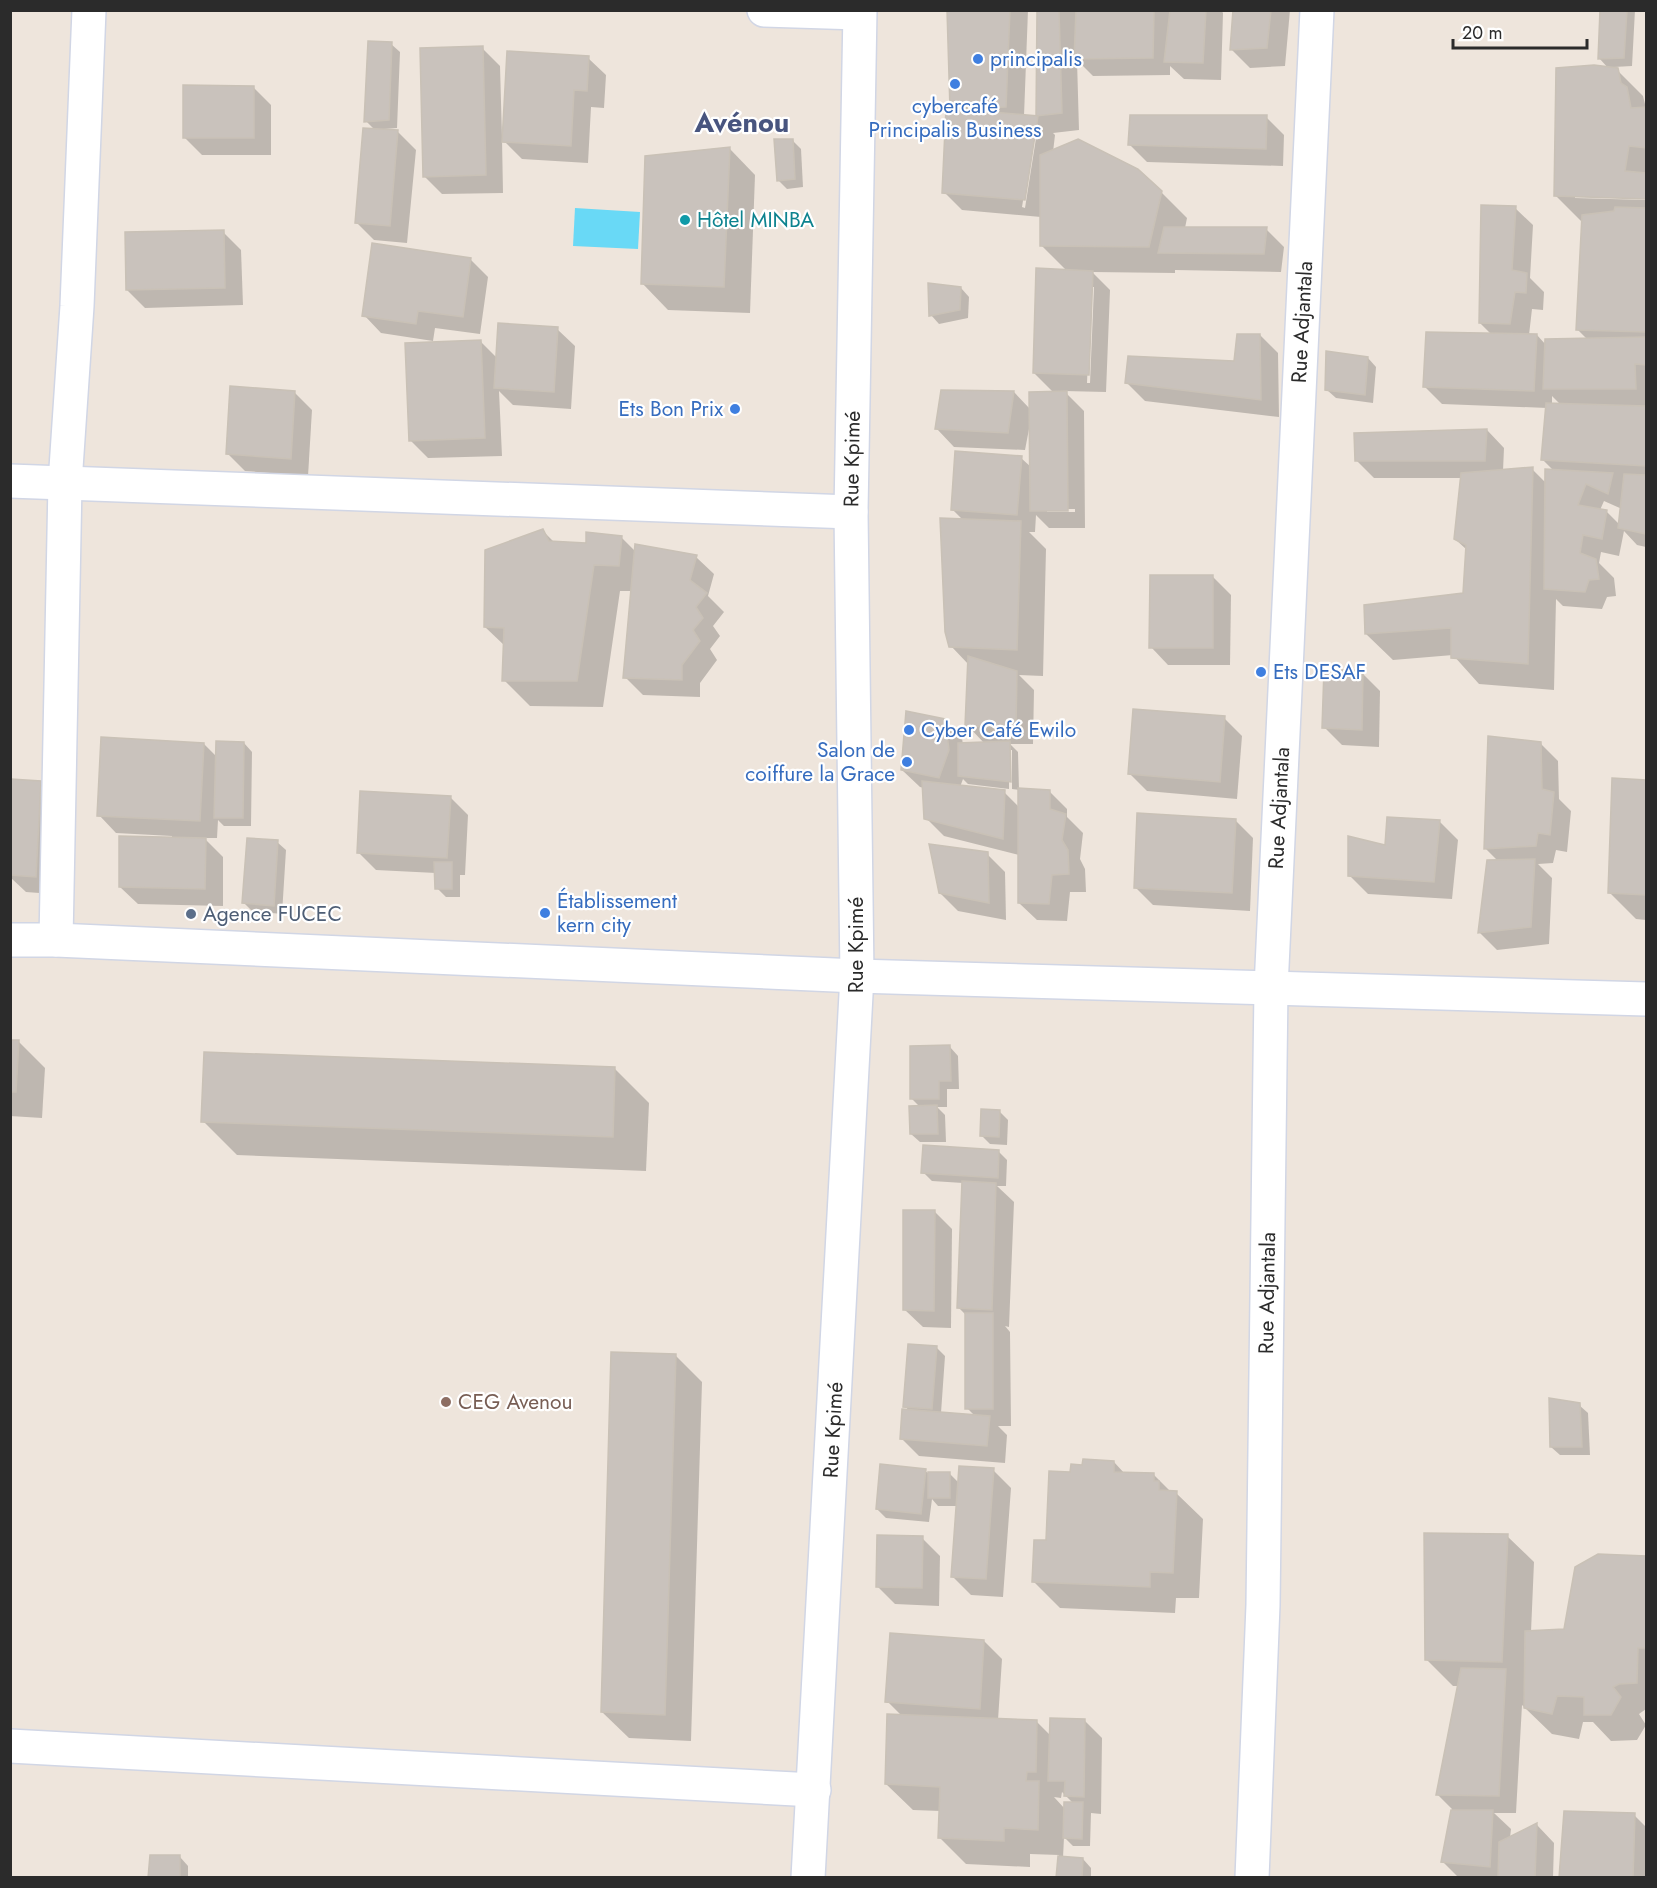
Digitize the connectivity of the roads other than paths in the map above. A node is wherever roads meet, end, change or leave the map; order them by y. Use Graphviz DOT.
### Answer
graph roads {
  1 [pos="89,10"];
  2 [pos="764,10"];
  3 [pos="1317,10"];
  4 [pos="860,12"];
  5 [pos="10,481"];
  6 [pos="65,483"];
  7 [pos="851,512"];
  8 [pos="10,940"];
  9 [pos="56,940"];
  10 [pos="857,976"];
  11 [pos="1271,988"];
  12 [pos="1647,999"];
  13 [pos="10,1746"];
  14 [pos="814,1790"];
  15 [pos="808,1878"];
  16 [pos="1252,1878"];
  1 -- 6 [label="street"];
  2 -- 4 [label="street"];
  3 -- 11 [label="street, Rue Adjantala"];
  4 -- 7 [label="street, Rue Kpimé"];
  5 -- 6 [label="street"];
  6 -- 7 [label="street"];
  6 -- 9 [label="street"];
  7 -- 10 [label="street, Rue Kpimé"];
  8 -- 9 [label="street"];
  9 -- 10 [label="street"];
  10 -- 11 [label="street"];
  10 -- 14 [label="street, Rue Kpimé"];
  11 -- 12 [label="street"];
  11 -- 16 [label="street, Rue Adjantala"];
  13 -- 14 [label="street"];
  14 -- 15 [label="street, Rue Kpimé"];
}
